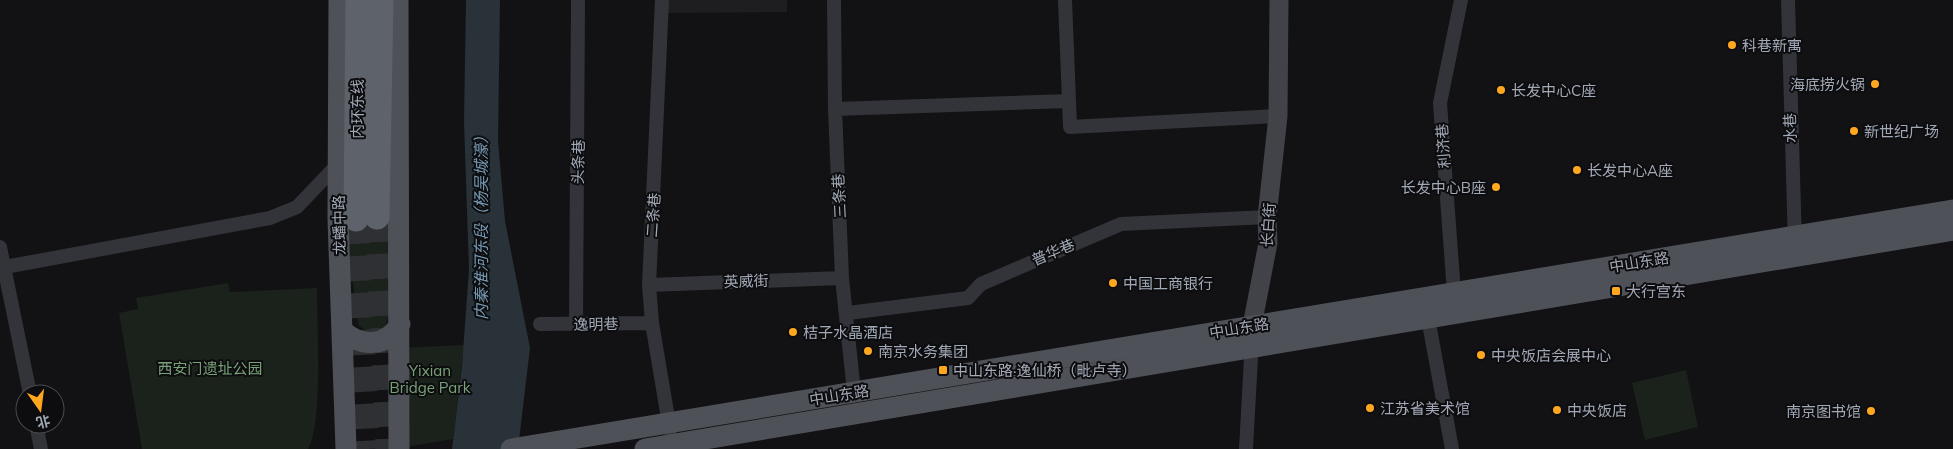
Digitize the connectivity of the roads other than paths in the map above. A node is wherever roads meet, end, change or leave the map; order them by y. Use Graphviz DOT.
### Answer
graph roads {
  1 [pos="339,0"];
  2 [pos="358,0"];
  3 [pos="381,0"];
  4 [pos="398,0"];
  5 [pos="578,0"];
  6 [pos="662,0"];
  7 [pos="834,0"];
  8 [pos="1065,0"];
  9 [pos="1279,0"];
  10 [pos="1461,0"];
  11 [pos="1788,0"];
  12 [pos="1068,101"];
  13 [pos="835,108"];
  14 [pos="1278,116"];
  15 [pos="338,164"];
  16 [pos="1953,210"];
  17 [pos="1267,217"];
  18 [pos="1953,230"];
  19 [pos="1795,246"];
  20 [pos="0,247"];
  21 [pos="4,267"];
  22 [pos="842,278"];
  23 [pos="649,285"];
  24 [pos="1454,293"];
  25 [pos="848,313"];
  26 [pos="1428,318"];
  27 [pos="652,323"];
  28 [pos="400,324"];
  29 [pos="540,324"];
  30 [pos="576,324"];
  31 [pos="1252,326"];
  32 [pos="342,330"];
  33 [pos="1251,348"];
  34 [pos="28,384"];
  35 [pos="854,392"];
  36 [pos="38,434"];
  37 [pos="671,436"];
  38 [pos="518,448"];
  39 [pos="41,449"];
  40 [pos="346,449"];
  41 [pos="399,449"];
  42 [pos="645,449"];
  43 [pos="1246,449"];
  44 [pos="1452,449"];
  1 -- 15 [label="main road, 龙蟠中路"];
  2 -- 3 [label="highway, 内环东线"];
  4 -- 28 [label="main road"];
  5 -- 30 [label="street, 头条巷"];
  6 -- 23 [label="street, 二条巷"];
  7 -- 13 [label="street, 三条巷"];
  8 -- 12 [label="street"];
  9 -- 14 [label="street, 长白街"];
  10 -- 24 [label="street, 利济巷"];
  11 -- 19 [label="street, 水巷"];
  12 -- 13 [label="street"];
  12 -- 14 [label="street"];
  13 -- 22 [label="street, 三条巷"];
  14 -- 17 [label="street, 长白街"];
  15 -- 21 [label="street"];
  15 -- 32 [label="main road, 龙蟠中路"];
  16 -- 19 [label="main road, 中山东路"];
  17 -- 25 [label="street, 普华巷"];
  17 -- 31 [label="street, 长白街"];
  18 -- 19 [label="main road, 中山东路"];
  19 -- 24 [label="main road, 中山东路"];
  19 -- 26 [label="main road, 中山东路"];
  20 -- 21 [label="street"];
  21 -- 34 [label="street"];
  22 -- 23 [label="street, 英威街"];
  22 -- 25 [label="street, 三条巷"];
  23 -- 27 [label="street, 二条巷"];
  24 -- 31 [label="main road, 中山东路"];
  25 -- 35 [label="street, 三条巷"];
  26 -- 33 [label="main road, 中山东路"];
  26 -- 44 [label="street"];
  27 -- 30 [label="street, 逸明巷"];
  27 -- 37 [label="street, 二条巷"];
  28 -- 32 [label="main road"];
  28 -- 41 [label="main road"];
  29 -- 30 [label="street, 逸明巷"];
  31 -- 33 [label="street, 长白街"];
  31 -- 35 [label="main road, 中山东路"];
  32 -- 40 [label="main road, 龙蟠中路"];
  33 -- 37 [label="main road, 中山东路"];
  33 -- 43 [label="street, 长白街"];
  35 -- 37 [label="main road, 中山东路"];
  36 -- 39 [label="street"];
  37 -- 38 [label="main road, 中山东路"];
  37 -- 42 [label="main road, 中山东路"];
}
